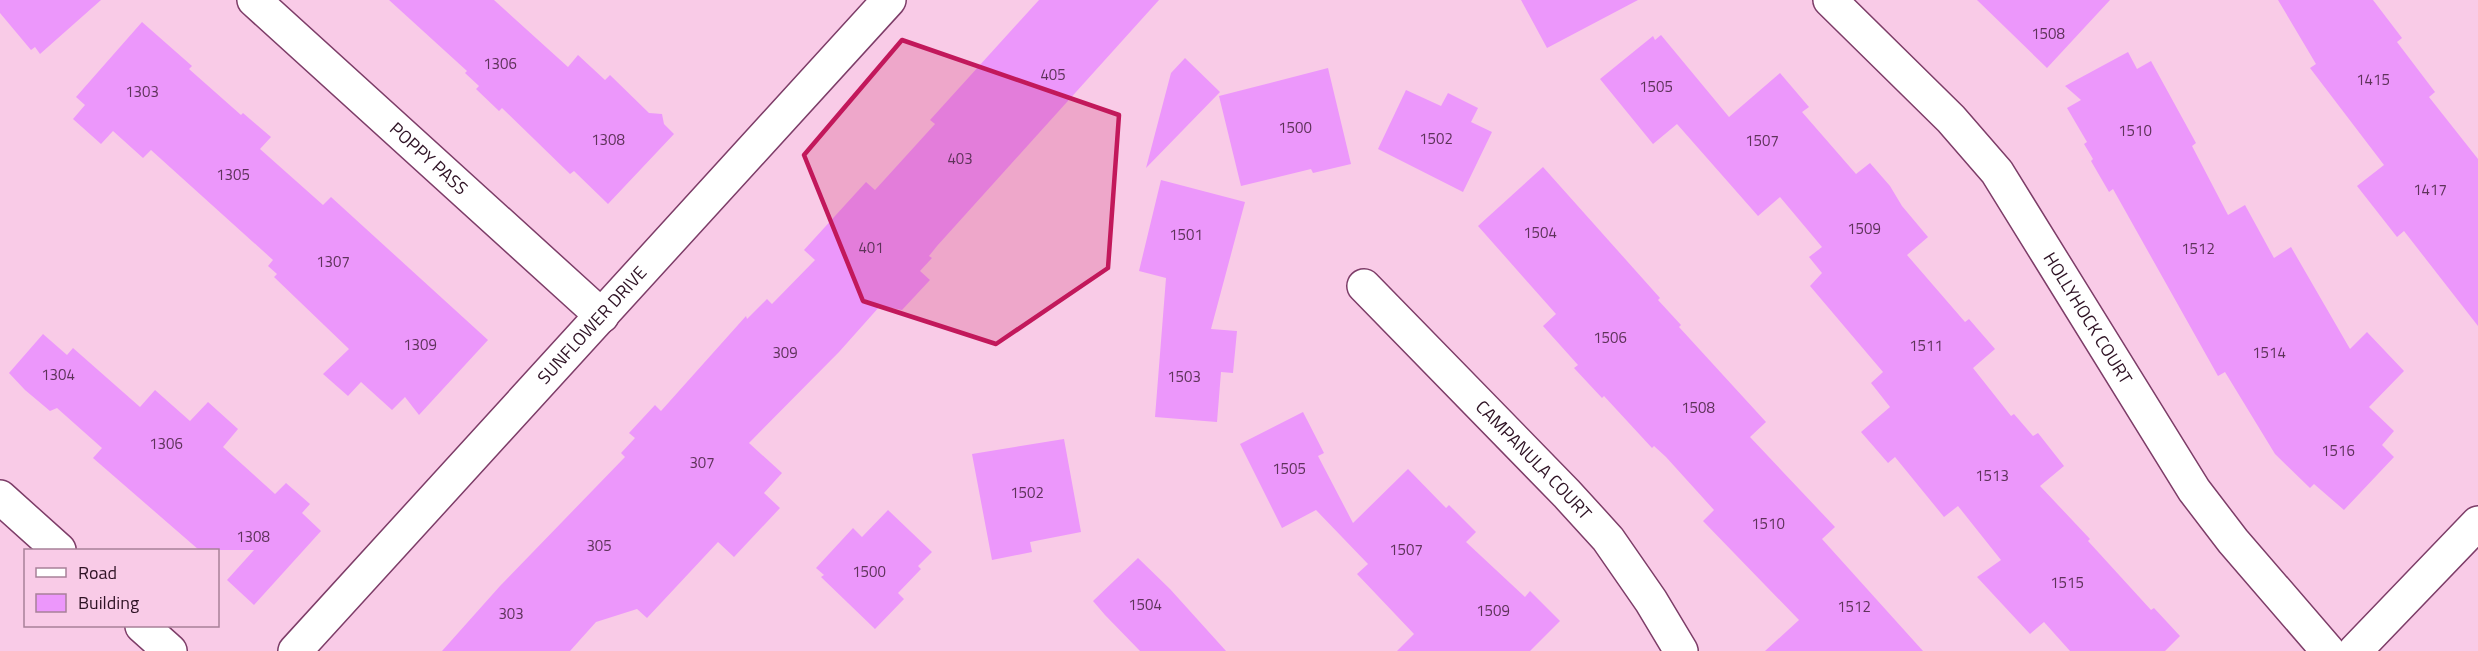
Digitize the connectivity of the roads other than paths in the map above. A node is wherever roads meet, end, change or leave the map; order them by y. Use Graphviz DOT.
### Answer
graph roads {
  1 [pos="254,0"];
  2 [pos="889,0"];
  3 [pos="1830,0"];
  4 [pos="1364,286"];
  5 [pos="602,316"];
  6 [pos="0,497"];
  7 [pos="2478,523"];
  8 [pos="58,549"];
  9 [pos="143,627"];
  10 [pos="170,651"];
  11 [pos="295,651"];
  12 [pos="1681,651"];
  13 [pos="2328,651"];
  14 [pos="2355,651"];
  1 -- 5 [label="street, POPPY PASS"];
  2 -- 5 [label="street, SUNFLOWER DRIVE"];
  3 -- 13 [label="street, HOLLYHOCK COURT"];
  4 -- 12 [label="street, CAMPANULA COURT"];
  5 -- 11 [label="street, SUNFLOWER DRIVE"];
  6 -- 8 [label="street"];
  7 -- 14 [label="street"];
  9 -- 10 [label="street"];
}
